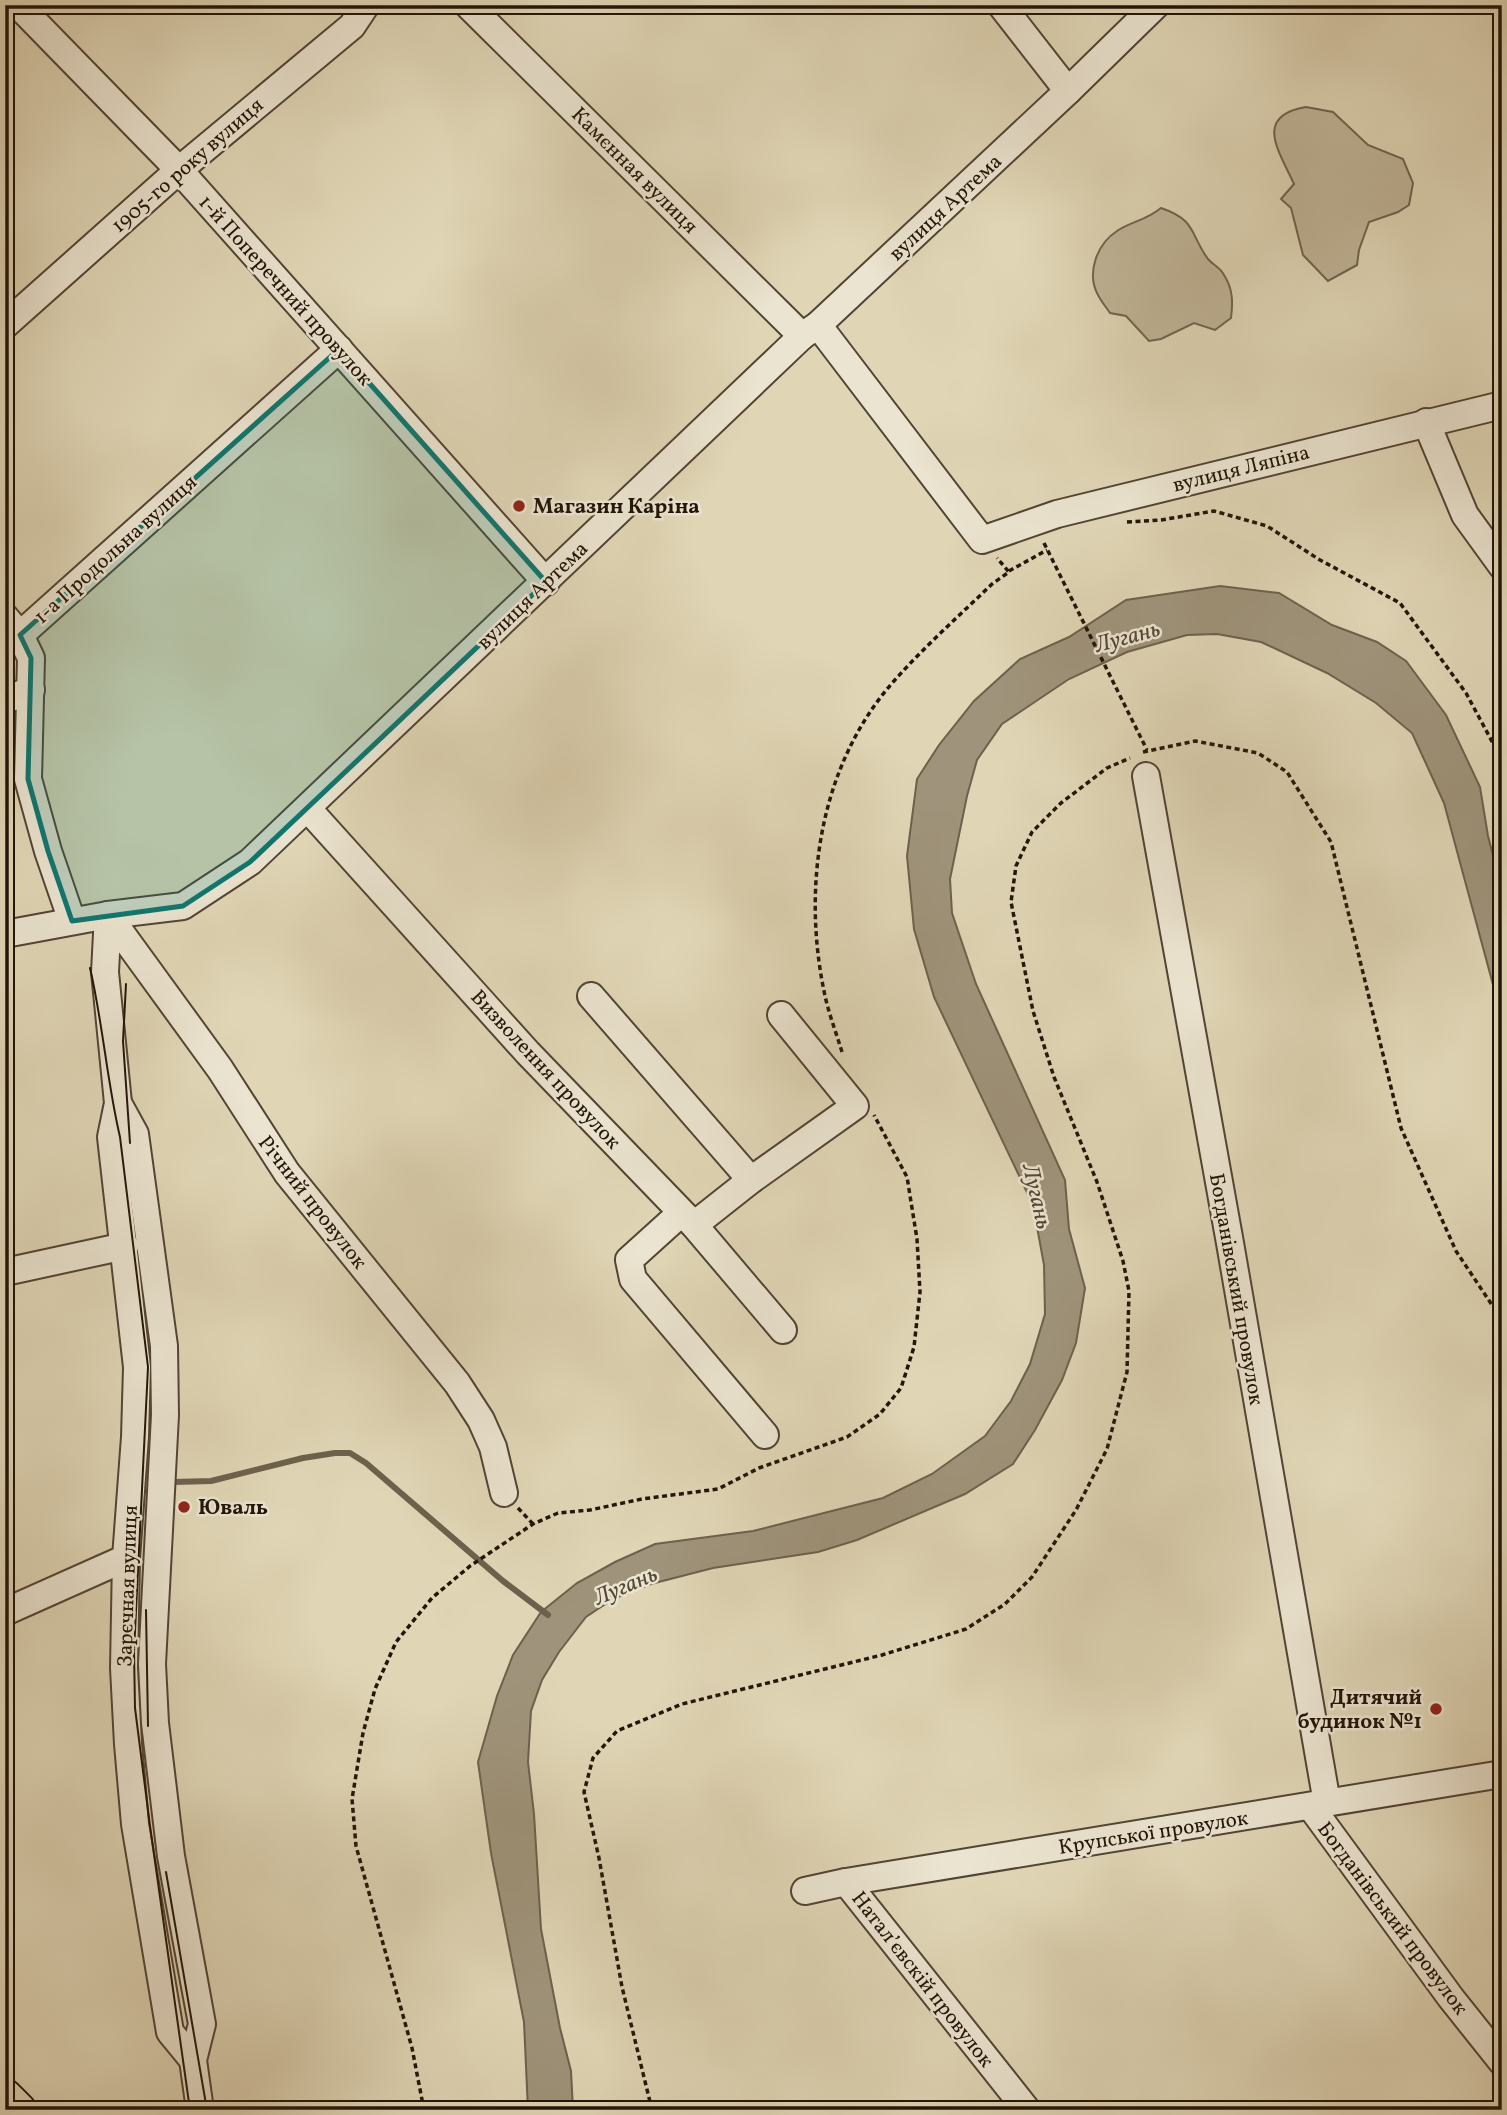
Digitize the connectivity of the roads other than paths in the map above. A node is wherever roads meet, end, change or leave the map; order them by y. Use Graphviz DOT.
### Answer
graph roads {
  1 [pos="18,5"];
  2 [pos="366,5"];
  3 [pos="468,5"];
  4 [pos="1001,5"];
  5 [pos="1156,5"];
  6 [pos="1068,91"];
  7 [pos="179,170"];
  8 [pos="5,324"];
  9 [pos="815,332"];
  10 [pos="339,349"];
  11 [pos="1502,405"];
  12 [pos="1426,422"];
  13 [pos="982,540"];
  14 [pos="1502,566"];
  15 [pos="546,582"];
  16 [pos="12,626"];
  17 [pos="31,690"];
  18 [pos="5,700"];
  19 [pos="1146,763"];
  20 [pos="308,808"];
  21 [pos="108,915"];
  22 [pos="72,922"];
  23 [pos="5,934"];
  24 [pos="591,996"];
  25 [pos="780,1015"];
  26 [pos="118,1103"];
  27 [pos="751,1180"];
  28 [pos="687,1219"];
  29 [pos="125,1246"];
  30 [pos="5,1272"];
  31 [pos="783,1330"];
  32 [pos="765,1435"];
  33 [pos="504,1493"];
  34 [pos="126,1558"];
  35 [pos="5,1612"];
  36 [pos="1502,1774"];
  37 [pos="1319,1805"];
  38 [pos="846,1882"];
  39 [pos="805,1891"];
  40 [pos="193,2060"];
  41 [pos="1502,2062"];
  42 [pos="5,2096"];
  43 [pos="19,2110"];
  44 [pos="200,2110"];
  45 [pos="1027,2110"];
  1 -- 7 [label="street, 1-й Поперечний провулок"];
  2 -- 7 [label="street, 1905-го року вулиця"];
  3 -- 9 [label="street, Камєнная вулиця"];
  4 -- 6 [label="street"];
  5 -- 6 [label="street, вулиця Артема"];
  6 -- 9 [label="street, вулиця Артема"];
  7 -- 8 [label="street, 1905-го року вулиця"];
  7 -- 10 [label="street, 1-й Поперечний провулок"];
  9 -- 13 [label="street, Камєнная вулиця"];
  9 -- 15 [label="street, вулиця Артема"];
  10 -- 15 [label="street, 1-й Поперечний провулок"];
  10 -- 16 [label="street, 1-а Продольна вулиця"];
  11 -- 12 [label="street, вулиця Ляпіна"];
  12 -- 13 [label="street, вулиця Ляпіна"];
  12 -- 14 [label="street"];
  15 -- 20 [label="street, вулиця Артема"];
  16 -- 17 [label="street, 1-а Продольна вулиця"];
  17 -- 18 [label="street"];
  17 -- 22 [label="street, 1-а Продольна вулиця"];
  19 -- 37 [label="street, Богданівський провулок"];
  20 -- 21 [label="street, вулиця Артема"];
  20 -- 28 [label="street, Визволення провулок"];
  21 -- 22 [label="street, вулиця Артема"];
  21 -- 26 [label="street, Зарєчная вулиця"];
  21 -- 33 [label="street, Річний провулок"];
  22 -- 23 [label="street, вулиця Артема"];
  24 -- 27 [label="street"];
  25 -- 27 [label="street"];
  26 -- 29 [label="street, Зарєчная вулиця"];
  26 -- 40 [label="street, Зарєчная вулиця"];
  27 -- 28 [label="street"];
  28 -- 31 [label="street, Визволення провулок"];
  28 -- 32 [label="street"];
  29 -- 30 [label="street"];
  29 -- 34 [label="street, Зарєчная вулиця"];
  34 -- 35 [label="street"];
  34 -- 40 [label="street, Зарєчная вулиця"];
  36 -- 37 [label="street, Крупської провулок"];
  37 -- 38 [label="street, Крупської провулок"];
  37 -- 41 [label="street, Богданівський провулок"];
  38 -- 39 [label="street, Крупської провулок"];
  38 -- 45 [label="street, Натал’євскій провулок"];
  40 -- 44 [label="street, Зарєчная вулиця"];
  42 -- 43 [label="main road"];
}
